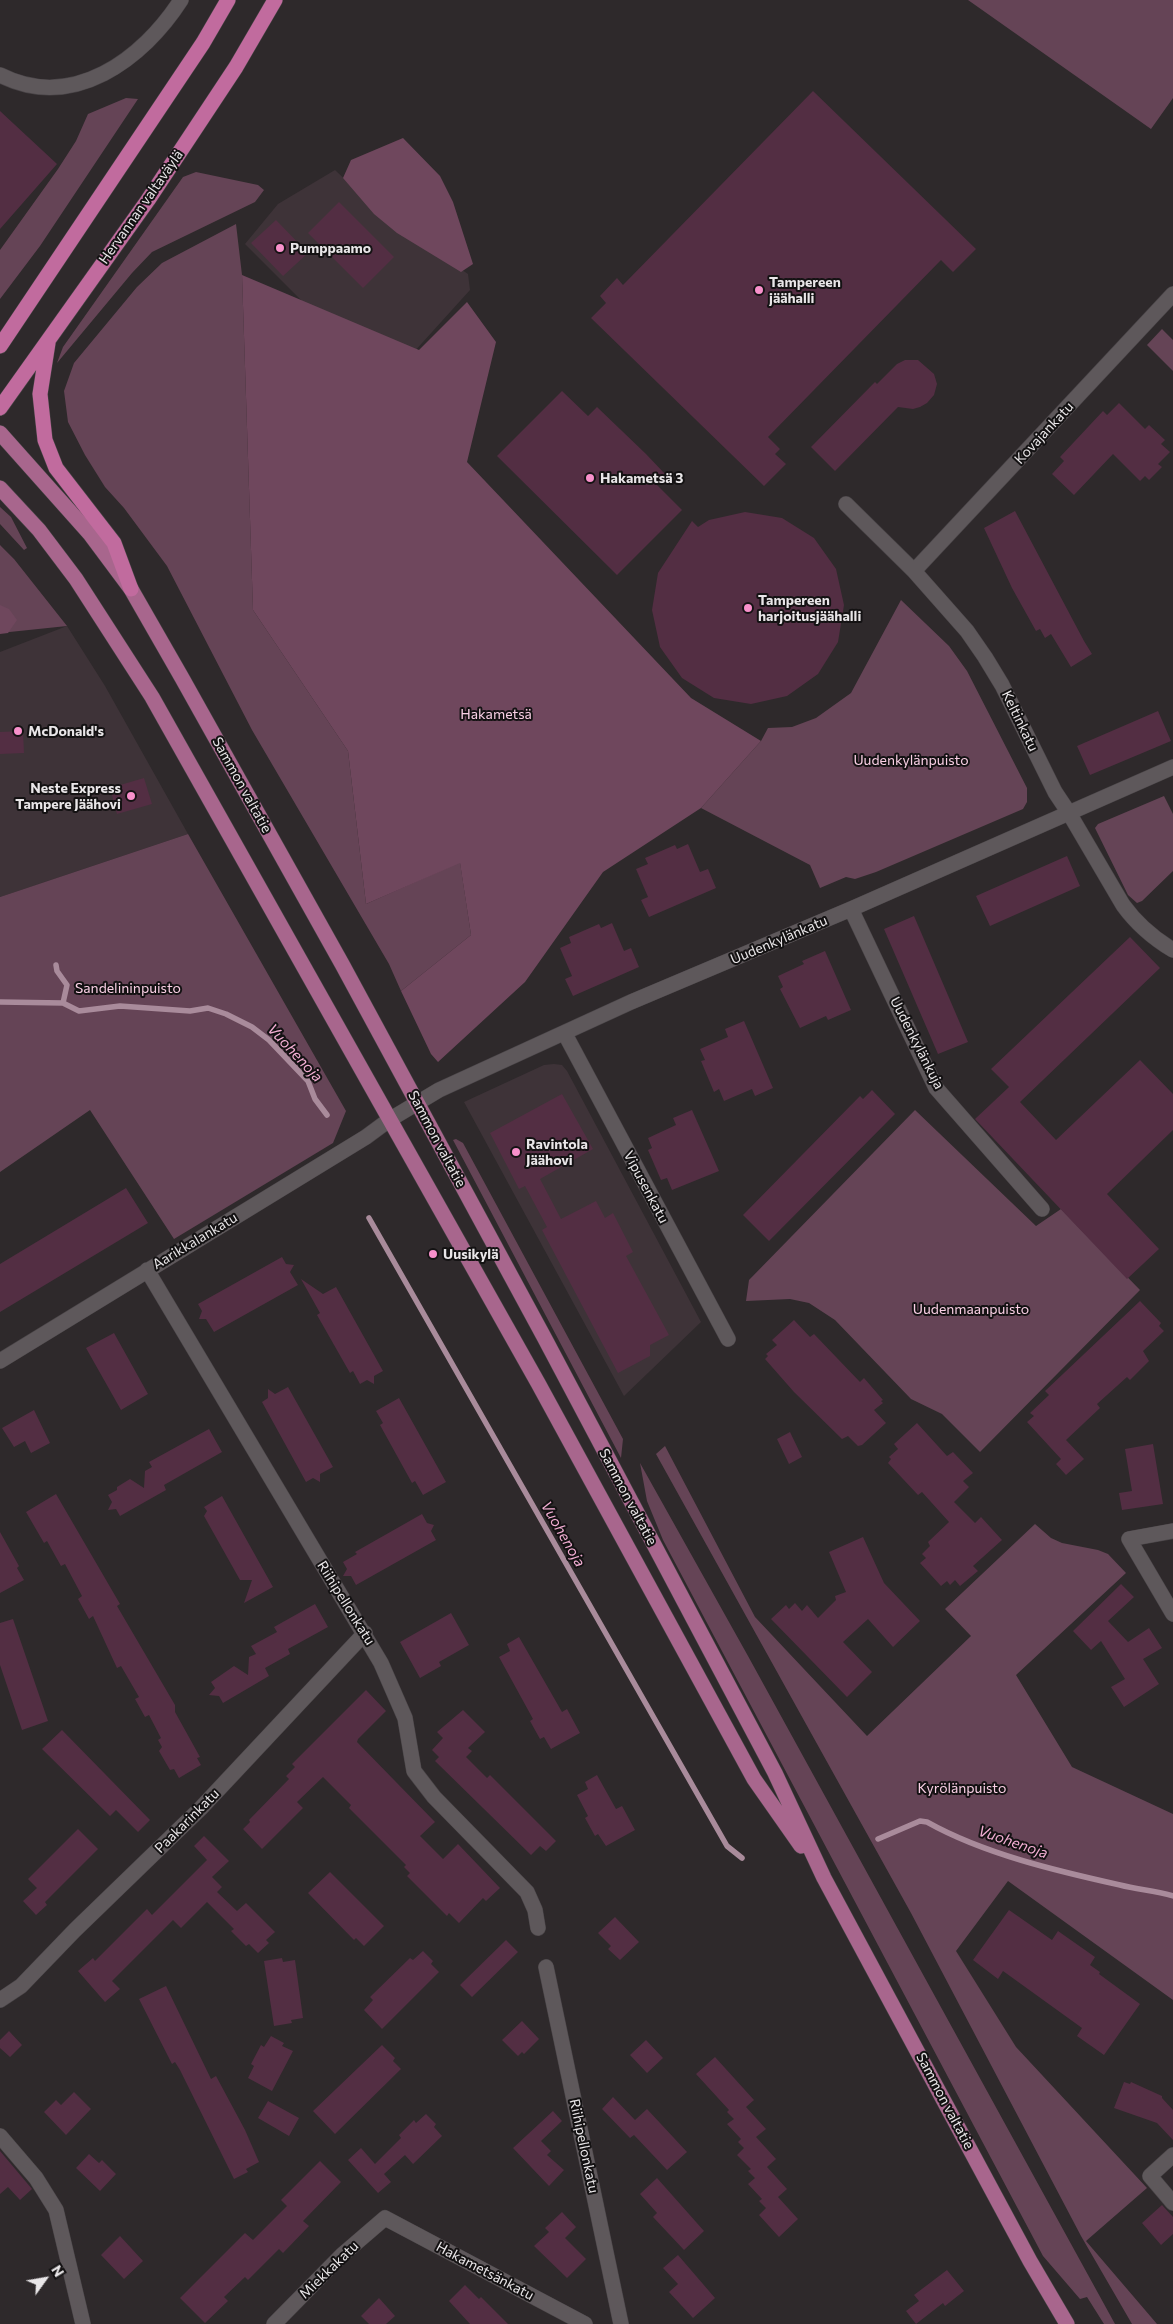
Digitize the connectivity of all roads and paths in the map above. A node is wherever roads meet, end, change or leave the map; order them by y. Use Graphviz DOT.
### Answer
graph roads {
  1 [pos="182,0"];
  2 [pos="228,0"];
  3 [pos="275,0"];
  4 [pos="0,75"];
  5 [pos="1173,294"];
  6 [pos="48,340"];
  7 [pos="0,346"];
  8 [pos="0,408"];
  9 [pos="0,433"];
  10 [pos="0,488"];
  11 [pos="846,504"];
  12 [pos="914,571"];
  13 [pos="131,589"];
  14 [pos="1173,767"];
  15 [pos="1069,813"];
  16 [pos="851,909"];
  17 [pos="1173,950"];
  18 [pos="565,1034"];
  19 [pos="417,1102"];
  20 [pos="389,1120"];
  21 [pos="1042,1209"];
  22 [pos="147,1270"];
  23 [pos="728,1339"];
  24 [pos="0,1361"];
  25 [pos="1173,1531"];
  26 [pos="1173,1614"];
  27 [pos="365,1633"];
  28 [pos="824,1878"];
  29 [pos="538,1928"];
  30 [pos="546,1968"];
  31 [pos="0,2000"];
  32 [pos="0,2136"];
  33 [pos="1173,2154"];
  34 [pos="1173,2202"];
  35 [pos="385,2218"];
  36 [pos="83,2324"];
  37 [pos="274,2324"];
  38 [pos="585,2324"];
  39 [pos="621,2324"];
  40 [pos="1067,2324"];
  1 -- 4 [label="street"];
  2 -- 7 [label="highway"];
  3 -- 6 [label="highway, Hervannan valtaväylä"];
  5 -- 12 [label="street, Kovajankatu"];
  6 -- 8 [label="highway, Hervannan valtaväylä"];
  6 -- 13 [label="highway"];
  9 -- 13 [label="main road, Sammon valtatie"];
  10 -- 20 [label="main road, Sammon valtatie"];
  11 -- 12 [label="street, Keltinkatu"];
  12 -- 15 [label="street, Keltinkatu"];
  13 -- 19 [label="main road, Sammon valtatie"];
  14 -- 15 [label="street, Uudenkylänkatu"];
  15 -- 16 [label="street, Uudenkylänkatu"];
  15 -- 17 [label="street, Keltinkatu"];
  16 -- 18 [label="street, Uudenkylänkatu"];
  16 -- 21 [label="street, Uudenkylänkuja"];
  18 -- 19 [label="street, Uudenkylänkatu"];
  18 -- 23 [label="street, Vipusenkatu"];
  19 -- 20 [label="street, Uudenkylänkatu"];
  19 -- 28 [label="main road, Sammon valtatie"];
  20 -- 22 [label="street, Aarikkalankatu"];
  20 -- 28 [label="main road, Sammon valtatie"];
  22 -- 24 [label="street, Aarikkalankatu"];
  22 -- 27 [label="street, Riihipellonkatu"];
  25 -- 26 [label="street"];
  27 -- 29 [label="street, Riihipellonkatu"];
  27 -- 31 [label="street, Paakarinkatu"];
  28 -- 40 [label="main road, Sammon valtatie"];
  30 -- 39 [label="street, Riihipellonkatu"];
  32 -- 36 [label="street"];
  33 -- 34 [label="street"];
  35 -- 37 [label="street, Miekkakatu"];
  35 -- 38 [label="street, Hakametsänkatu"];
}
